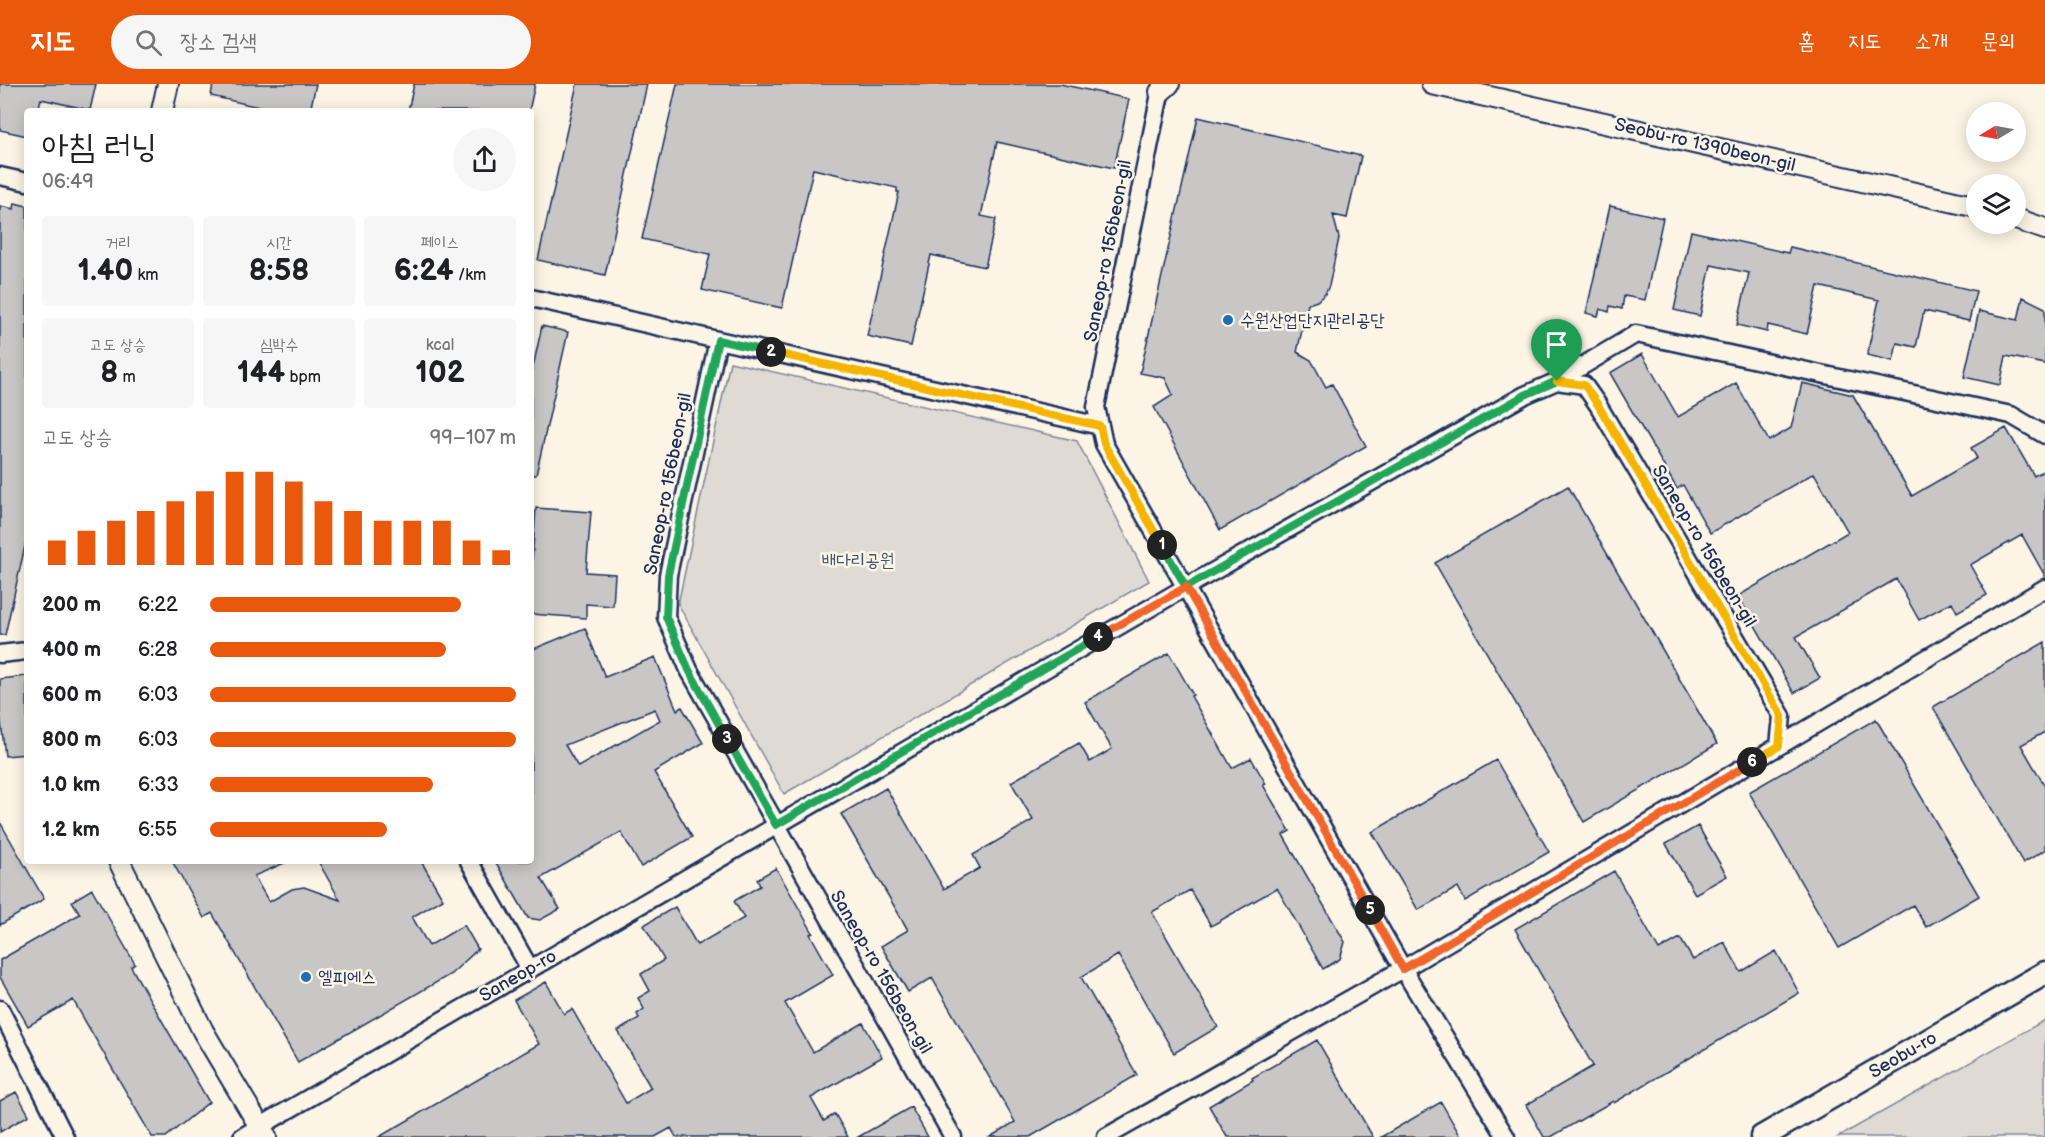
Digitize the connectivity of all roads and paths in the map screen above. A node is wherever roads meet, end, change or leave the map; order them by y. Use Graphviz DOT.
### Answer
graph roads {
  1 [pos="168,84"];
  2 [pos="1432,84"];
  3 [pos="1162,86"];
  4 [pos="163,108"];
  5 [pos="0,176"];
  6 [pos="24,181"];
  7 [pos="1966,205"];
  8 [pos="2026,222"];
  9 [pos="2045,229"];
  10 [pos="534,299"];
  11 [pos="718,340"];
  12 [pos="1557,381"];
  13 [pos="1100,426"];
  14 [pos="2045,435"];
  15 [pos="1186,587"];
  16 [pos="2045,588"];
  17 [pos="24,651"];
  18 [pos="0,654"];
  19 [pos="1779,746"];
  20 [pos="776,825"];
  21 [pos="120,864"];
  22 [pos="471,864"];
  23 [pos="530,969"];
  24 [pos="1403,969"];
  25 [pos="2045,973"];
  26 [pos="0,1010"];
  27 [pos="263,1132"];
  28 [pos="65,1137"];
  29 [pos="242,1137"];
  30 [pos="953,1137"];
  31 [pos="1106,1137"];
  32 [pos="1506,1137"];
  33 [pos="1762,1137"];
  1 -- 4 [label="street"];
  2 -- 7 [label="street, Seobu-ro 1390beon-gil"];
  3 -- 13 [label="street, Saneop-ro 156beon-gil"];
  5 -- 6 [label="street"];
  8 -- 9 [label="street"];
  10 -- 11 [label="street"];
  11 -- 13 [label="street"];
  11 -- 20 [label="street, Saneop-ro 156beon-gil"];
  12 -- 14 [label="street"];
  12 -- 15 [label="street"];
  12 -- 19 [label="street, Saneop-ro 156beon-gil"];
  13 -- 15 [label="street, Saneop-ro 156beon-gil"];
  15 -- 20 [label="street"];
  15 -- 24 [label="street, Saneop-ro 156beon-gil"];
  16 -- 19 [label="street"];
  17 -- 18 [label="street"];
  19 -- 24 [label="street"];
  20 -- 23 [label="street, Saneop-ro"];
  20 -- 30 [label="street, Saneop-ro 156beon-gil"];
  21 -- 27 [label="street"];
  22 -- 23 [label="street"];
  23 -- 27 [label="street, Saneop-ro"];
  24 -- 31 [label="street"];
  24 -- 32 [label="street, Saneop-ro 156beon-gil"];
  25 -- 33 [label="main road, Seobu-ro"];
  26 -- 28 [label="street"];
  27 -- 29 [label="street, Saneop-ro"];
}
